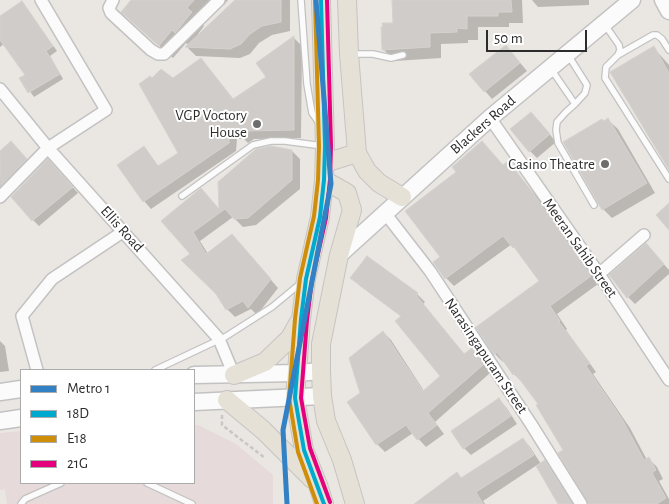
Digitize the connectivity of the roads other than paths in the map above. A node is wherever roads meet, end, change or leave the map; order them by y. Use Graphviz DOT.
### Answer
graph roads {
  1 [pos="41,0"];
  2 [pos="113,0"];
  3 [pos="219,0"];
  4 [pos="301,0"];
  5 [pos="321,0"];
  6 [pos="347,0"];
  7 [pos="632,0"];
  8 [pos="663,0"];
  9 [pos="669,11"];
  10 [pos="604,23"];
  11 [pos="669,50"];
  12 [pos="567,53"];
  13 [pos="349,54"];
  14 [pos="403,54"];
  15 [pos="618,55"];
  16 [pos="550,67"];
  17 [pos="0,89"];
  18 [pos="576,104"];
  19 [pos="490,118"];
  20 [pos="48,148"];
  21 [pos="357,153"];
  22 [pos="325,155"];
  23 [pos="669,179"];
  24 [pos="182,196"];
  25 [pos="0,197"];
  26 [pos="402,197"];
  27 [pos="594,206"];
  28 [pos="385,213"];
  29 [pos="124,231"];
  30 [pos="644,236"];
  31 [pos="339,255"];
  32 [pos="598,274"];
  33 [pos="306,279"];
  34 [pos="301,319"];
  35 [pos="219,339"];
  36 [pos="37,369"];
  37 [pos="157,369"];
  38 [pos="321,371"];
  39 [pos="297,373"];
  40 [pos="195,374"];
  41 [pos="234,375"];
  42 [pos="669,380"];
  43 [pos="20,389"];
  44 [pos="0,392"];
  45 [pos="322,396"];
  46 [pos="295,398"];
  47 [pos="224,401"];
  48 [pos="195,402"];
  49 [pos="20,418"];
  50 [pos="0,421"];
  51 [pos="59,484"];
  52 [pos="150,484"];
  53 [pos="318,485"];
  54 [pos="20,504"];
  55 [pos="192,504"];
  56 [pos="324,504"];
  57 [pos="356,504"];
  58 [pos="581,504"];
  1 -- 20 [label="street"];
  2 -- 3 [label="street"];
  4 -- 22 [label="lane"];
  5 -- 22 [label="main road"];
  6 -- 13 [label="main road"];
  7 -- 10 [label="main road, Blackers Road"];
  8 -- 9 [label="main road"];
  10 -- 12 [label="main road, Blackers Road"];
  10 -- 15 [label="lane"];
  11 -- 15 [label="lane"];
  12 -- 16 [label="main road, Blackers Road"];
  12 -- 18 [label="lane"];
  13 -- 14 [label="lane"];
  13 -- 21 [label="main road"];
  15 -- 23 [label="lane"];
  16 -- 18 [label="lane"];
  16 -- 19 [label="main road, Blackers Road"];
  17 -- 20 [label="street, Ellis Road"];
  18 -- 27 [label="lane"];
  19 -- 26 [label="main road, Blackers Road"];
  19 -- 32 [label="street, Meeran Sahib Street"];
  20 -- 25 [label="street"];
  20 -- 29 [label="street, Ellis Road"];
  21 -- 22 [label="main road"];
  21 -- 26 [label="main road"];
  22 -- 24 [label="lane"];
  22 -- 31 [label="main road"];
  22 -- 33 [label="main road"];
  26 -- 28 [label="main road, Blackers Road"];
  28 -- 31 [label="main road, Blackers Road"];
  28 -- 58 [label="street, Narasingapuram Street"];
  29 -- 35 [label="street, Ellis Road"];
  29 -- 36 [label="street"];
  30 -- 32 [label="street"];
  31 -- 38 [label="main road"];
  32 -- 42 [label="street, Meeran Sahib Street"];
  33 -- 34 [label="main road"];
  33 -- 35 [label="lane"];
  34 -- 39 [label="main road"];
  34 -- 41 [label="main road"];
  35 -- 37 [label="lane"];
  35 -- 41 [label="street, Ellis Road"];
  38 -- 39 [label="main road"];
  38 -- 45 [label="main road"];
  39 -- 41 [label="main road"];
  39 -- 46 [label="main road"];
  40 -- 41 [label="main road"];
  43 -- 44 [label="main road"];
  45 -- 46 [label="main road"];
  45 -- 57 [label="main road"];
  46 -- 47 [label="main road"];
  46 -- 53 [label="main road"];
  47 -- 48 [label="main road"];
  47 -- 53 [label="main road"];
  49 -- 50 [label="main road"];
  51 -- 54 [label="lane"];
  52 -- 55 [label="lane"];
  53 -- 56 [label="main road"];
}
